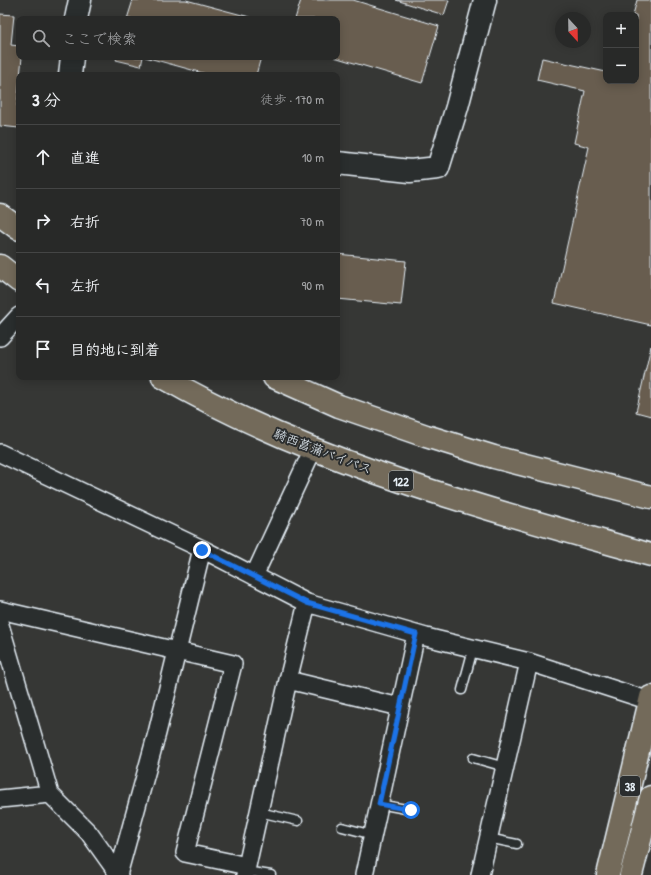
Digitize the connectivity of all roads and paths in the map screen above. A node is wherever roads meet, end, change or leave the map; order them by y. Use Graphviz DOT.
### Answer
graph roads {
  1 [pos="80,0"];
  2 [pos="485,0"];
  3 [pos="77,16"];
  4 [pos="72,60"];
  5 [pos="70,72"];
  6 [pos="340,163"];
  7 [pos="0,215"];
  8 [pos="16,227"];
  9 [pos="0,266"];
  10 [pos="16,279"];
  11 [pos="16,319"];
  12 [pos="0,337"];
  13 [pos="168,380"];
  14 [pos="281,380"];
  15 [pos="313,450"];
  16 [pos="0,453"];
  17 [pos="651,497"];
  18 [pos="202,550"];
  19 [pos="651,555"];
  20 [pos="254,576"];
  21 [pos="307,603"];
  22 [pos="0,610"];
  23 [pos="0,625"];
  24 [pos="416,634"];
  25 [pos="473,649"];
  26 [pos="176,651"];
  27 [pos="529,662"];
  28 [pos="288,680"];
  29 [pos="462,690"];
  30 [pos="651,699"];
  31 [pos="400,707"];
  32 [pos="473,758"];
  33 [pos="505,767"];
  34 [pos="50,794"];
  35 [pos="651,797"];
  36 [pos="0,800"];
  37 [pos="379,804"];
  38 [pos="411,810"];
  39 [pos="259,812"];
  40 [pos="298,821"];
  41 [pos="342,827"];
  42 [pos="373,835"];
  43 [pos="488,838"];
  44 [pos="517,844"];
  45 [pos="246,871"];
  46 [pos="118,875"];
  47 [pos="271,875"];
  48 [pos="364,875"];
  49 [pos="480,875"];
  50 [pos="608,875"];
  51 [pos="631,875"];
  1 -- 3 [label="street"];
  2 -- 6 [label="street"];
  4 -- 5 [label="street"];
  7 -- 8 [label="main road"];
  9 -- 10 [label="main road"];
  11 -- 12 [label="street"];
  13 -- 15 [label="main road, 騎西菖蒲バイパス / 122"];
  14 -- 17 [label="main road"];
  15 -- 19 [label="main road, 騎西菖蒲バイパス / 122"];
  15 -- 20 [label="street"];
  16 -- 18 [label="street"];
  18 -- 20 [label="street"];
  18 -- 26 [label="street"];
  20 -- 21 [label="street"];
  21 -- 24 [label="street"];
  21 -- 28 [label="street"];
  22 -- 26 [label="street"];
  23 -- 34 [label="street"];
  24 -- 25 [label="street"];
  24 -- 31 [label="street"];
  25 -- 27 [label="street"];
  25 -- 29 [label="lane"];
  26 -- 45 [label="street"];
  26 -- 46 [label="street"];
  27 -- 30 [label="street"];
  27 -- 33 [label="street"];
  28 -- 31 [label="street"];
  28 -- 39 [label="street"];
  30 -- 50 [label="main road, 38"];
  31 -- 37 [label="street"];
  32 -- 33 [label="lane"];
  33 -- 43 [label="street"];
  34 -- 36 [label="street"];
  34 -- 46 [label="street"];
  35 -- 51 [label="main road, 38"];
  37 -- 38 [label="lane"];
  37 -- 42 [label="street"];
  39 -- 40 [label="lane"];
  39 -- 45 [label="street"];
  41 -- 42 [label="lane"];
  42 -- 48 [label="street"];
  43 -- 44 [label="lane"];
  43 -- 49 [label="street"];
  45 -- 47 [label="lane"];
}
